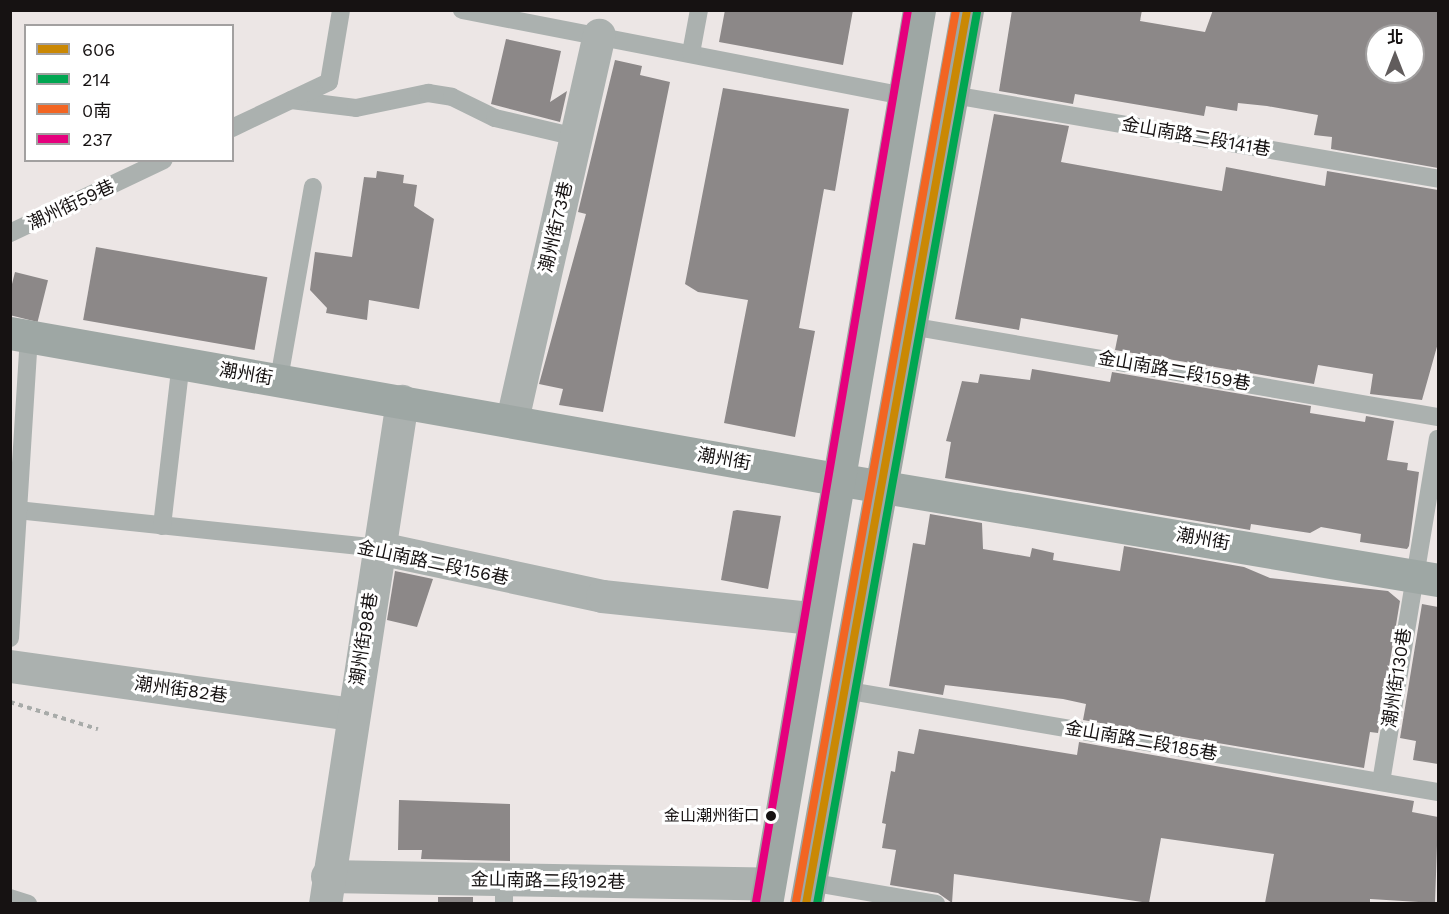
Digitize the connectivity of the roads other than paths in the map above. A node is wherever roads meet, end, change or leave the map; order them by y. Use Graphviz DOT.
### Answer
graph roads {
  1 [pos="341,10"];
  2 [pos="462,10"];
  3 [pos="699,10"];
  4 [pos="918,10"];
  5 [pos="967,10"];
  6 [pos="538,17"];
  7 [pos="599,35"];
  8 [pos="691,53"];
  9 [pos="953,95"];
  10 [pos="905,96"];
  11 [pos="291,100"];
  12 [pos="234,127"];
  13 [pos="576,137"];
  14 [pos="160,162"];
  15 [pos="1438,179"];
  16 [pos="313,187"];
  17 [pos="10,233"];
  18 [pos="910,326"];
  19 [pos="20,335"];
  20 [pos="181,363"];
  21 [pos="279,379"];
  22 [pos="402,401"];
  23 [pos="1438,417"];
  24 [pos="512,420"];
  25 [pos="1438,439"];
  26 [pos="836,479"];
  27 [pos="879,486"];
  28 [pos="17,510"];
  29 [pos="162,526"];
  30 [pos="379,548"];
  31 [pos="1426,577"];
  32 [pos="812,618"];
  33 [pos="10,638"];
  34 [pos="10,666"];
  35 [pos="844,690"];
  36 [pos="351,714"];
  37 [pos="1381,782"];
  38 [pos="1438,792"];
  39 [pos="326,890"];
  40 [pos="504,892"];
  41 [pos="808,893"];
  42 [pos="768,894"];
  43 [pos="10,898"];
  44 [pos="28,903"];
  45 [pos="936,903"];
  1 -- 11 [label="lane"];
  2 -- 6 [label="lane"];
  3 -- 8 [label="lane"];
  4 -- 10 [label="main road"];
  5 -- 9 [label="main road"];
  6 -- 7 [label="lane"];
  7 -- 8 [label="lane"];
  7 -- 13 [label="street, 潮州街73巷"];
  8 -- 10 [label="lane"];
  9 -- 15 [label="lane, 金山南路二段141巷"];
  9 -- 18 [label="main road"];
  10 -- 26 [label="main road"];
  11 -- 12 [label="lane"];
  11 -- 13 [label="lane"];
  13 -- 24 [label="street, 潮州街73巷"];
  14 -- 17 [label="lane, 潮州街59巷"];
  16 -- 21 [label="lane"];
  18 -- 23 [label="lane, 金山南路二段159巷"];
  18 -- 27 [label="main road"];
  19 -- 20 [label="main road, 潮州街"];
  19 -- 28 [label="lane"];
  20 -- 21 [label="main road, 潮州街"];
  20 -- 29 [label="lane"];
  21 -- 22 [label="main road, 潮州街"];
  22 -- 24 [label="main road, 潮州街"];
  22 -- 30 [label="street, 潮州街98巷"];
  24 -- 26 [label="main road, 潮州街"];
  25 -- 31 [label="lane, 潮州街130巷"];
  26 -- 27 [label="main road, 潮州街"];
  26 -- 32 [label="main road"];
  27 -- 31 [label="main road, 潮州街"];
  27 -- 35 [label="main road"];
  28 -- 29 [label="lane, 金山南路二段156巷"];
  28 -- 33 [label="lane"];
  29 -- 30 [label="lane, 金山南路二段156巷"];
  30 -- 32 [label="street, 金山南路二段156巷"];
  30 -- 36 [label="street, 潮州街98巷"];
  31 -- 37 [label="lane, 潮州街130巷"];
  32 -- 42 [label="main road"];
  34 -- 36 [label="street, 潮州街82巷"];
  35 -- 37 [label="lane, 金山南路二段185巷"];
  35 -- 41 [label="main road"];
  36 -- 39 [label="street, 潮州街98巷"];
  37 -- 38 [label="lane, 金山南路二段185巷"];
  39 -- 40 [label="street, 金山南路二段192巷"];
  40 -- 42 [label="street, 金山南路二段192巷"];
  41 -- 45 [label="lane"];
  43 -- 44 [label="lane"];
}
